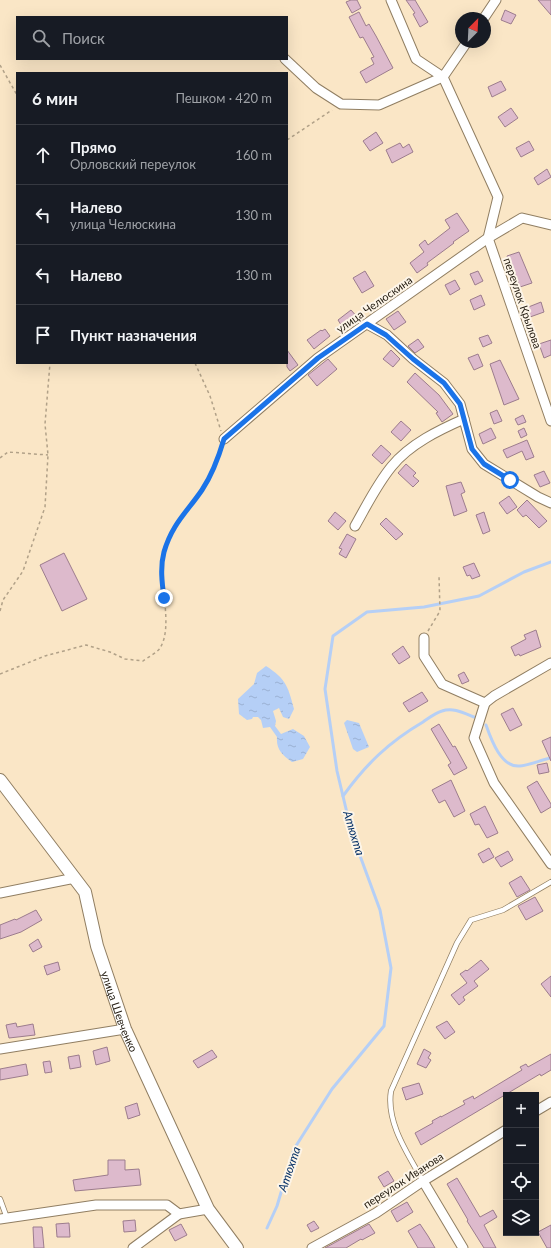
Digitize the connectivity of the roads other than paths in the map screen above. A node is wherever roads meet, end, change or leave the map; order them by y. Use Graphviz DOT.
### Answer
graph roads {
  1 [pos="391,0"];
  2 [pos="496,0"];
  3 [pos="488,12"];
  4 [pos="463,48"];
  5 [pos="286,60"];
  6 [pos="443,77"];
  7 [pos="551,225"];
  8 [pos="488,238"];
  9 [pos="367,324"];
  10 [pos="464,419"];
  11 [pos="551,421"];
  12 [pos="224,439"];
  13 [pos="551,503"];
  14 [pos="355,526"];
  15 [pos="424,638"];
  16 [pos="551,663"];
  17 [pos="486,703"];
  18 [pos="0,780"];
  19 [pos="551,864"];
  20 [pos="75,878"];
  21 [pos="551,882"];
  22 [pos="0,893"];
  23 [pos="125,1029"];
  24 [pos="0,1049"];
  25 [pos="551,1102"];
  26 [pos="539,1109"];
  27 [pos="503,1132"];
  28 [pos="423,1181"];
  29 [pos="0,1199"];
  30 [pos="208,1209"];
  31 [pos="179,1214"];
  32 [pos="3,1218"];
  33 [pos="133,1248"];
  34 [pos="237,1248"];
  35 [pos="312,1248"];
  36 [pos="463,1248"];
  1 -- 6 [label="street"];
  2 -- 3 [label="street"];
  4 -- 6 [label="street"];
  5 -- 6 [label="street"];
  6 -- 8 [label="street"];
  7 -- 8 [label="street, улица Челюскина"];
  8 -- 9 [label="street, улица Челюскина"];
  8 -- 11 [label="street, переулок Крылова"];
  9 -- 10 [label="street"];
  9 -- 12 [label="street, улица Челюскина"];
  10 -- 13 [label="street"];
  10 -- 14 [label="street"];
  15 -- 17 [label="street"];
  16 -- 17 [label="street"];
  17 -- 19 [label="street"];
  18 -- 20 [label="street, улица Шевченко"];
  20 -- 22 [label="street"];
  20 -- 23 [label="street, улица Шевченко"];
  21 -- 28 [label="lane"];
  23 -- 24 [label="street"];
  23 -- 30 [label="street, улица Шевченко"];
  25 -- 26 [label="street"];
  27 -- 28 [label="street, переулок Иванова"];
  28 -- 35 [label="street, переулок Иванова"];
  28 -- 36 [label="street"];
  29 -- 32 [label="lane"];
  30 -- 31 [label="street"];
  30 -- 34 [label="street, улица Шевченко"];
  31 -- 32 [label="street"];
  31 -- 33 [label="street"];
}
